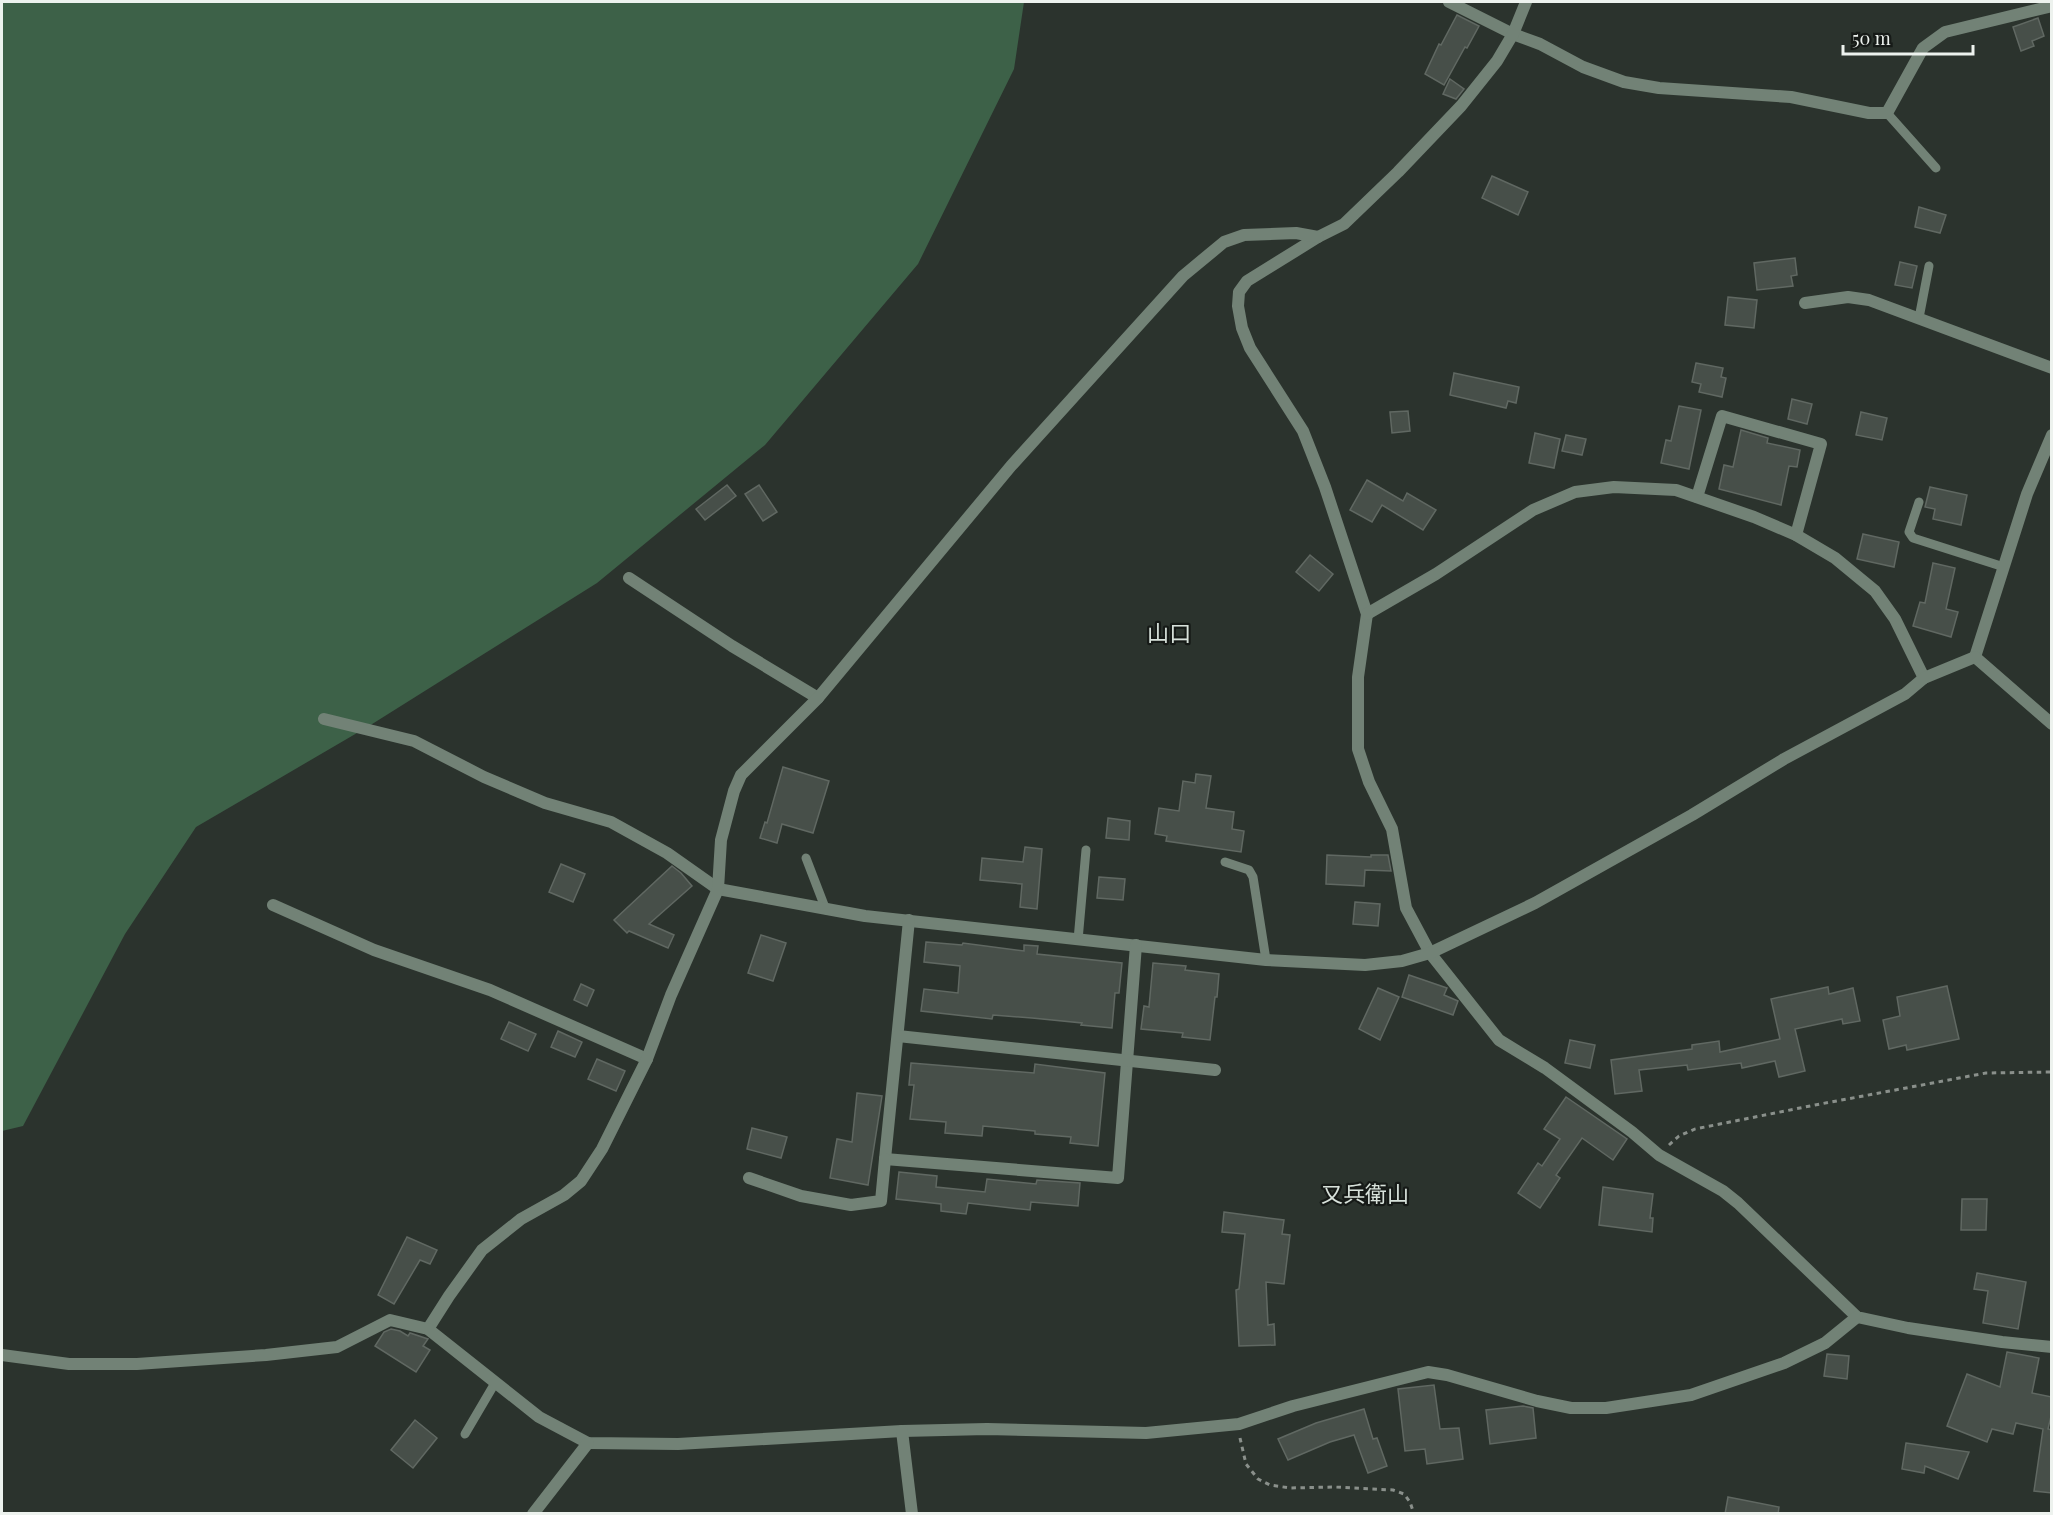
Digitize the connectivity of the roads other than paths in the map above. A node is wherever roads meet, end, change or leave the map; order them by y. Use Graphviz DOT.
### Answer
graph roads {
  1 [pos="1449,2"];
  2 [pos="1526,2"];
  3 [pos="2051,9"];
  4 [pos="1513,34"];
  5 [pos="1887,113"];
  6 [pos="1936,168"];
  7 [pos="1318,237"];
  8 [pos="1929,266"];
  9 [pos="1805,303"];
  10 [pos="1919,318"];
  11 [pos="2052,368"];
  12 [pos="2052,435"];
  13 [pos="1696,497"];
  14 [pos="1919,502"];
  15 [pos="1796,535"];
  16 [pos="2004,567"];
  17 [pos="628,578"];
  18 [pos="1368,614"];
  19 [pos="1975,657"];
  20 [pos="1924,678"];
  21 [pos="818,698"];
  22 [pos="324,719"];
  23 [pos="2052,724"];
  24 [pos="1086,850"];
  25 [pos="806,858"];
  26 [pos="1225,862"];
  27 [pos="718,889"];
  28 [pos="273,905"];
  29 [pos="826,910"];
  30 [pos="909,920"];
  31 [pos="1078,940"];
  32 [pos="1136,945"];
  33 [pos="1430,953"];
  34 [pos="1266,960"];
  35 [pos="898,1036"];
  36 [pos="647,1059"];
  37 [pos="1126,1061"];
  38 [pos="1215,1070"];
  39 [pos="885,1159"];
  40 [pos="748,1178"];
  41 [pos="1857,1317"];
  42 [pos="428,1329"];
  43 [pos="2052,1347"];
  44 [pos="2,1355"];
  45 [pos="495,1383"];
  46 [pos="902,1431"];
  47 [pos="465,1434"];
  48 [pos="588,1443"];
  49 [pos="533,1514"];
  50 [pos="912,1514"];
  1 -- 4 [label="street"];
  2 -- 4 [label="street"];
  3 -- 5 [label="street"];
  4 -- 5 [label="street"];
  4 -- 7 [label="street"];
  5 -- 6 [label="lane"];
  7 -- 18 [label="street"];
  7 -- 21 [label="street"];
  8 -- 10 [label="lane"];
  9 -- 10 [label="street"];
  10 -- 11 [label="street"];
  12 -- 16 [label="street"];
  13 -- 15 [label="street"];
  13 -- 15 [label="street"];
  13 -- 18 [label="street"];
  14 -- 16 [label="lane"];
  15 -- 20 [label="street"];
  16 -- 19 [label="street"];
  17 -- 21 [label="street"];
  18 -- 33 [label="street"];
  19 -- 20 [label="street"];
  19 -- 23 [label="street"];
  20 -- 33 [label="street"];
  21 -- 27 [label="street"];
  22 -- 27 [label="street"];
  24 -- 31 [label="lane"];
  25 -- 29 [label="lane"];
  26 -- 34 [label="lane"];
  27 -- 29 [label="street"];
  27 -- 36 [label="street"];
  28 -- 36 [label="street"];
  29 -- 30 [label="street"];
  30 -- 31 [label="street"];
  30 -- 35 [label="street"];
  31 -- 32 [label="street"];
  32 -- 34 [label="street"];
  32 -- 37 [label="street"];
  33 -- 34 [label="street"];
  33 -- 41 [label="street"];
  35 -- 37 [label="street"];
  35 -- 39 [label="street"];
  36 -- 42 [label="street"];
  37 -- 38 [label="street"];
  37 -- 39 [label="street"];
  39 -- 40 [label="street"];
  41 -- 43 [label="street"];
  41 -- 46 [label="street"];
  42 -- 44 [label="street"];
  42 -- 45 [label="street"];
  45 -- 47 [label="lane"];
  45 -- 48 [label="street"];
  46 -- 48 [label="street"];
  46 -- 50 [label="street"];
  48 -- 49 [label="street"];
}
